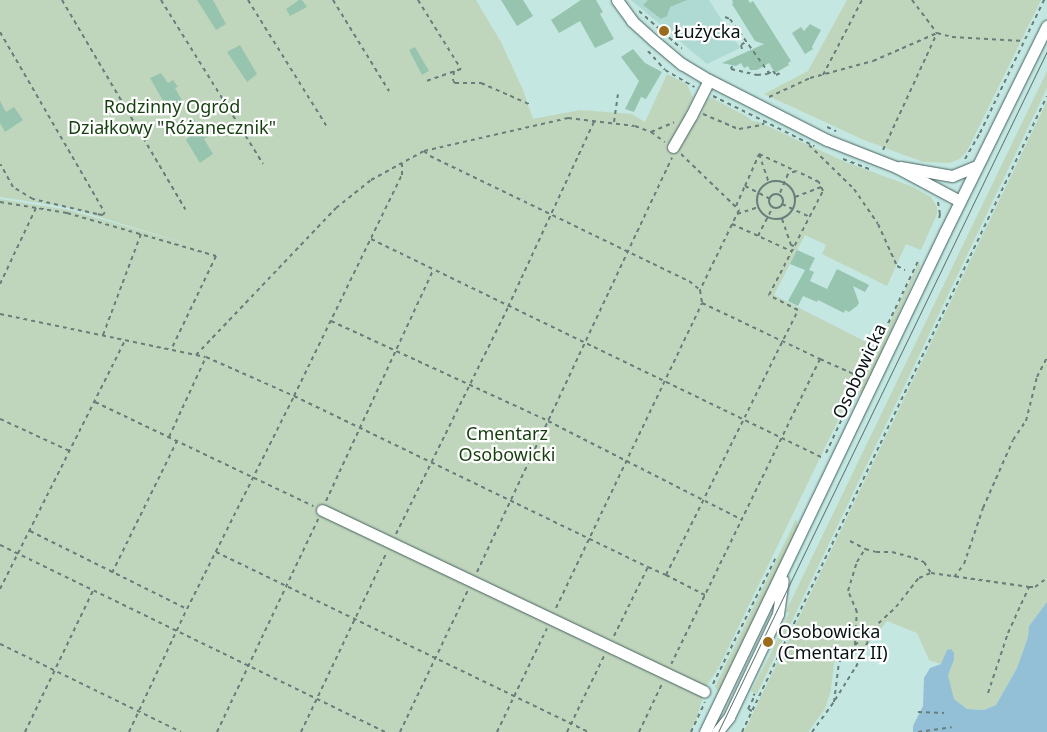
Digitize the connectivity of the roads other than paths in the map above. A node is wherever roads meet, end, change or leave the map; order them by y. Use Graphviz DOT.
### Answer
graph roads {
  1 [pos="617,0"];
  2 [pos="1047,26"];
  3 [pos="709,80"];
  4 [pos="673,147"];
  5 [pos="977,166"];
  6 [pos="896,167"];
  7 [pos="952,176"];
  8 [pos="960,201"];
  9 [pos="322,510"];
  10 [pos="784,571"];
  11 [pos="707,693"];
  12 [pos="705,732"];
  13 [pos="718,732"];
  1 -- 3 [label="street"];
  2 -- 5 [label="street, Osobowicka"];
  3 -- 4 [label="street"];
  3 -- 6 [label="street"];
  5 -- 7 [label="street"];
  5 -- 8 [label="street, Osobowicka"];
  6 -- 7 [label="street"];
  6 -- 8 [label="street"];
  7 -- 8 [label="street"];
  8 -- 10 [label="street, Osobowicka"];
  9 -- 11 [label="street"];
  10 -- 12 [label="street, Osobowicka"];
  10 -- 13 [label="street"];
}
